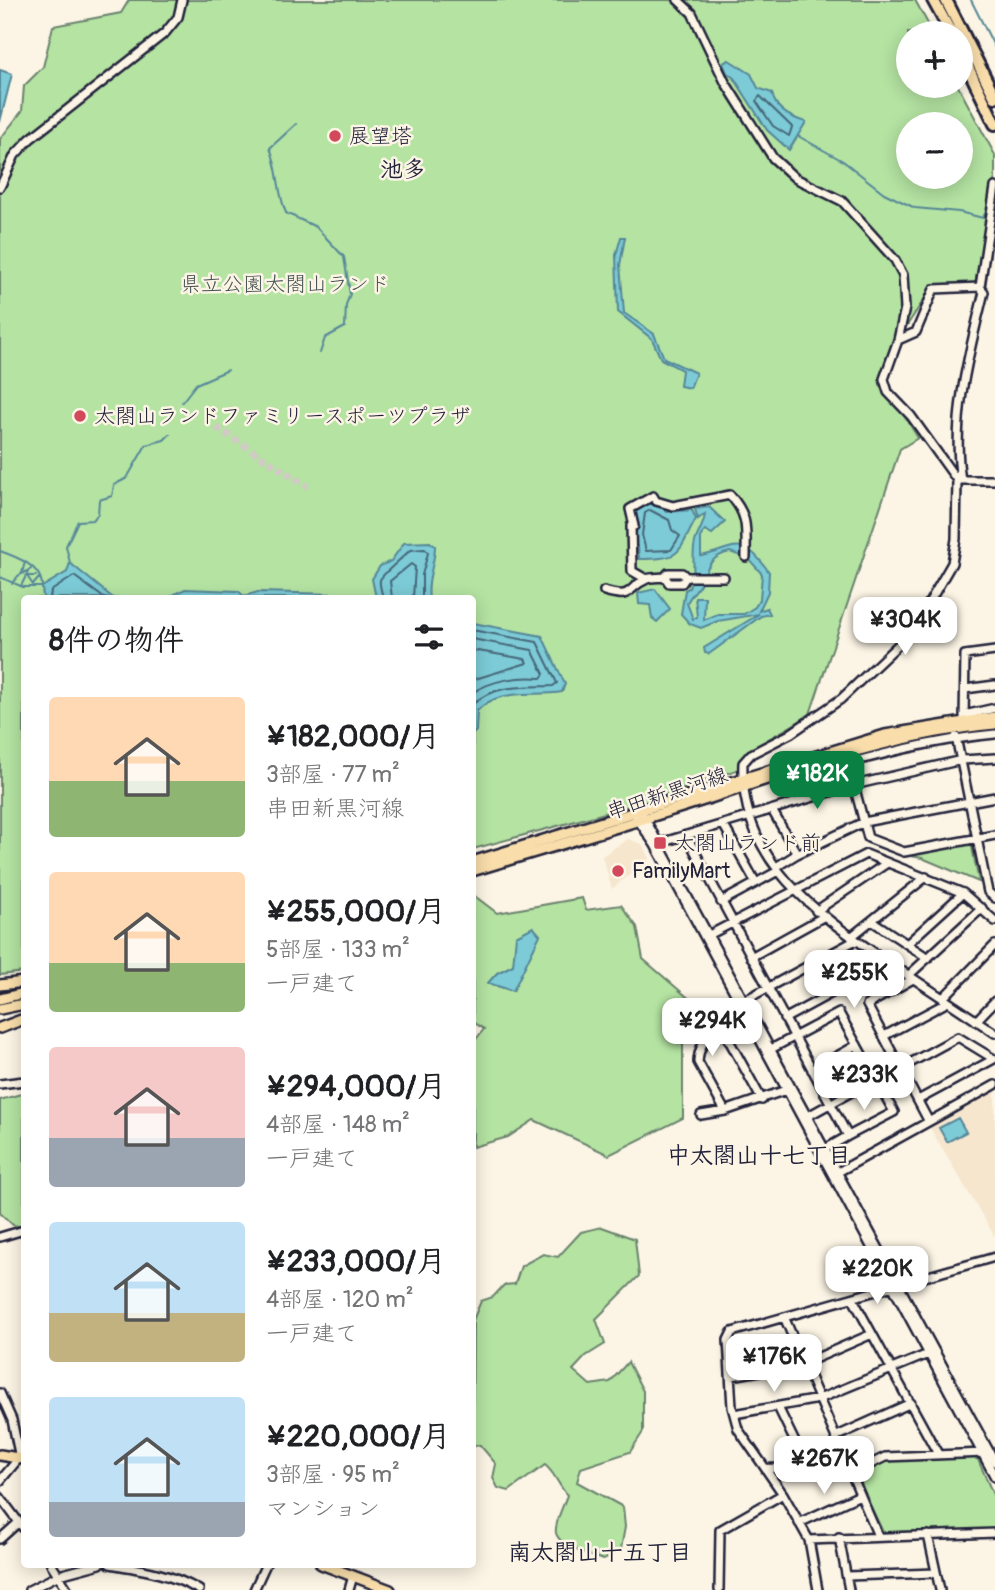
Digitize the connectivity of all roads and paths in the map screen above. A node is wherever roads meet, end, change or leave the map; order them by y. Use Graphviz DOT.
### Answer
graph roads {
  1 [pos="182,0"];
  2 [pos="678,0"];
  3 [pos="933,0"];
  4 [pos="946,0"];
  5 [pos="944,21"];
  6 [pos="973,78"];
  7 [pos="995,97"];
  8 [pos="995,124"];
  9 [pos="0,187"];
  10 [pos="995,187"];
  11 [pos="980,287"];
  12 [pos="898,340"];
  13 [pos="959,480"];
  14 [pos="995,480"];
  15 [pos="746,557"];
  16 [pos="724,577"];
  17 [pos="646,579"];
  18 [pos="604,590"];
  19 [pos="995,651"];
  20 [pos="995,685"];
  21 [pos="965,689"];
  22 [pos="995,708"];
  23 [pos="964,717"];
  24 [pos="995,717"];
  25 [pos="995,724"];
  26 [pos="995,733"];
  27 [pos="956,737"];
  28 [pos="995,758"];
  29 [pos="962,761"];
  30 [pos="742,776"];
  31 [pos="799,777"];
  32 [pos="855,785"];
  33 [pos="743,787"];
  34 [pos="995,797"];
  35 [pos="969,800"];
  36 [pos="772,810"];
  37 [pos="640,816"];
  38 [pos="750,816"];
  39 [pos="864,822"];
  40 [pos="723,824"];
  41 [pos="686,835"];
  42 [pos="995,835"];
  43 [pos="977,837"];
  44 [pos="660,843"];
  45 [pos="797,854"];
  46 [pos="476,861"];
  47 [pos="887,863"];
  48 [pos="777,869"];
  49 [pos="476,870"];
  50 [pos="995,875"];
  51 [pos="926,877"];
  52 [pos="985,877"];
  53 [pos="756,883"];
  54 [pos="792,890"];
  55 [pos="963,893"];
  56 [pos="995,898"];
  57 [pos="721,902"];
  58 [pos="982,908"];
  59 [pos="816,911"];
  60 [pos="696,917"];
  61 [pos="823,918"];
  62 [pos="872,921"];
  63 [pos="995,921"];
  64 [pos="732,923"];
  65 [pos="709,936"];
  66 [pos="853,939"];
  67 [pos="907,943"];
  68 [pos="995,945"];
  69 [pos="751,957"];
  70 [pos="928,958"];
  71 [pos="889,962"];
  72 [pos="911,977"];
  73 [pos="21,982"];
  74 [pos="0,985"];
  75 [pos="767,988"];
  76 [pos="21,994"];
  77 [pos="0,999"];
  78 [pos="745,1000"];
  79 [pos="945,1000"];
  80 [pos="994,1004"];
  81 [pos="21,1005"];
  82 [pos="0,1009"];
  83 [pos="743,1010"];
  84 [pos="784,1019"];
  85 [pos="21,1020"];
  86 [pos="976,1021"];
  87 [pos="720,1024"];
  88 [pos="0,1028"];
  89 [pos="995,1033"];
  90 [pos="794,1036"];
  91 [pos="884,1036"];
  92 [pos="857,1045"];
  93 [pos="771,1049"];
  94 [pos="901,1068"];
  95 [pos="812,1070"];
  96 [pos="875,1079"];
  97 [pos="21,1081"];
  98 [pos="0,1084"];
  99 [pos="995,1085"];
  100 [pos="786,1090"];
  101 [pos="762,1100"];
  102 [pos="918,1100"];
  103 [pos="830,1104"];
  104 [pos="725,1111"];
  105 [pos="701,1115"];
  106 [pos="808,1116"];
  107 [pos="928,1120"];
  108 [pos="848,1136"];
  109 [pos="825,1149"];
  110 [pos="838,1172"];
  111 [pos="21,1231"];
  112 [pos="0,1237"];
  113 [pos="995,1257"];
  114 [pos="896,1286"];
  115 [pos="853,1299"];
  116 [pos="785,1319"];
  117 [pos="872,1334"];
  118 [pos="932,1352"];
  119 [pos="805,1363"];
  120 [pos="892,1369"];
  121 [pos="732,1376"];
  122 [pos="0,1393"];
  123 [pos="819,1399"];
  124 [pos="911,1403"];
  125 [pos="3,1404"];
  126 [pos="778,1407"];
  127 [pos="734,1414"];
  128 [pos="836,1436"];
  129 [pos="21,1451"];
  130 [pos="987,1453"];
  131 [pos="938,1454"];
  132 [pos="0,1455"];
  133 [pos="21,1456"];
  134 [pos="21,1458"];
  135 [pos="995,1462"];
  136 [pos="807,1467"];
  137 [pos="848,1467"];
  138 [pos="765,1468"];
  139 [pos="995,1477"];
  140 [pos="0,1481"];
  141 [pos="783,1494"];
  142 [pos="860,1495"];
  143 [pos="0,1497"];
  144 [pos="19,1522"];
  145 [pos="799,1523"];
  146 [pos="21,1525"];
  147 [pos="995,1533"];
  148 [pos="928,1535"];
  149 [pos="878,1536"];
  150 [pos="839,1537"];
  151 [pos="0,1539"];
  152 [pos="809,1540"];
  153 [pos="54,1568"];
  154 [pos="85,1568"];
  155 [pos="133,1568"];
  156 [pos="264,1568"];
  157 [pos="332,1568"];
  158 [pos="936,1573"];
  159 [pos="59,1575"];
  160 [pos="353,1576"];
  161 [pos="847,1576"];
  162 [pos="29,1590"];
  163 [pos="68,1590"];
  164 [pos="199,1590"];
  165 [pos="254,1590"];
  166 [pos="349,1590"];
  167 [pos="390,1590"];
  168 [pos="719,1590"];
  169 [pos="818,1590"];
  170 [pos="849,1590"];
  171 [pos="940,1590"];
  1 -- 9 [label="street"];
  2 -- 12 [label="street"];
  3 -- 5 [label="highway"];
  4 -- 7 [label="highway"];
  6 -- 8 [label="highway"];
  10 -- 11 [label="street"];
  11 -- 12 [label="street"];
  11 -- 13 [label="street"];
  12 -- 13 [label="street"];
  13 -- 14 [label="street"];
  13 -- 30 [label="street"];
  15 -- 17 [label="street"];
  16 -- 17 [label="street"];
  17 -- 18 [label="street"];
  19 -- 21 [label="street"];
  20 -- 21 [label="street"];
  21 -- 23 [label="street"];
  22 -- 23 [label="street"];
  23 -- 24 [label="main road, 串田新黒河線"];
  23 -- 30 [label="main road, 串田新黒河線"];
  25 -- 33 [label="main road, 串田新黒河線"];
  26 -- 27 [label="street"];
  27 -- 29 [label="street"];
  27 -- 31 [label="street"];
  28 -- 29 [label="street"];
  29 -- 32 [label="street"];
  29 -- 35 [label="street"];
  30 -- 33 [label="street"];
  30 -- 37 [label="main road, 串田新黒河線"];
  32 -- 36 [label="street"];
  32 -- 39 [label="street"];
  33 -- 37 [label="main road, 串田新黒河線"];
  33 -- 38 [label="street"];
  34 -- 35 [label="street"];
  35 -- 39 [label="street"];
  35 -- 43 [label="street"];
  36 -- 38 [label="street"];
  36 -- 45 [label="street"];
  37 -- 44 [label="street"];
  37 -- 46 [label="main road, 串田新黒河線"];
  37 -- 49 [label="main road, 串田新黒河線"];
  37 -- 60 [label="street"];
  38 -- 40 [label="street"];
  38 -- 48 [label="street"];
  39 -- 43 [label="street"];
  39 -- 45 [label="street"];
  40 -- 41 [label="street"];
  40 -- 53 [label="street"];
  41 -- 44 [label="street"];
  41 -- 57 [label="street"];
  42 -- 43 [label="street"];
  43 -- 52 [label="street"];
  44 -- 60 [label="street"];
  45 -- 48 [label="street"];
  47 -- 51 [label="street"];
  47 -- 54 [label="street"];
  47 -- 59 [label="street"];
  48 -- 53 [label="street"];
  48 -- 54 [label="street"];
  50 -- 52 [label="street"];
  51 -- 55 [label="street"];
  51 -- 62 [label="street"];
  52 -- 56 [label="street"];
  53 -- 57 [label="street"];
  54 -- 59 [label="street"];
  54 -- 64 [label="street"];
  55 -- 58 [label="street"];
  55 -- 67 [label="street"];
  57 -- 64 [label="street"];
  58 -- 63 [label="street"];
  58 -- 70 [label="street"];
  59 -- 61 [label="street"];
  60 -- 65 [label="street"];
  60 -- 83 [label="street"];
  61 -- 66 [label="street"];
  61 -- 69 [label="street"];
  62 -- 66 [label="street"];
  62 -- 67 [label="street"];
  64 -- 65 [label="street"];
  64 -- 69 [label="street"];
  65 -- 78 [label="street"];
  66 -- 71 [label="street"];
  66 -- 75 [label="street"];
  67 -- 70 [label="street"];
  68 -- 79 [label="street"];
  69 -- 75 [label="street"];
  70 -- 72 [label="street"];
  71 -- 72 [label="street"];
  71 -- 84 [label="street"];
  72 -- 79 [label="street"];
  72 -- 91 [label="street"];
  73 -- 74 [label="main road"];
  75 -- 78 [label="street"];
  75 -- 84 [label="street"];
  76 -- 77 [label="main road"];
  78 -- 93 [label="street"];
  79 -- 86 [label="street"];
  79 -- 91 [label="street"];
  80 -- 86 [label="street"];
  81 -- 82 [label="main road"];
  83 -- 87 [label="street"];
  83 -- 100 [label="street"];
  84 -- 90 [label="street"];
  85 -- 88 [label="main road"];
  86 -- 89 [label="street"];
  87 -- 101 [label="street"];
  87 -- 104 [label="street"];
  90 -- 92 [label="street"];
  90 -- 93 [label="street"];
  90 -- 95 [label="street"];
  91 -- 94 [label="street"];
  92 -- 95 [label="street"];
  92 -- 96 [label="street"];
  93 -- 106 [label="street"];
  94 -- 102 [label="street"];
  94 -- 102 [label="street"];
  95 -- 103 [label="street"];
  96 -- 103 [label="street"];
  96 -- 108 [label="street"];
  97 -- 98 [label="street"];
  99 -- 107 [label="street"];
  100 -- 101 [label="street"];
  100 -- 114 [label="street"];
  101 -- 104 [label="street"];
  102 -- 107 [label="street"];
  103 -- 106 [label="street"];
  103 -- 108 [label="street"];
  104 -- 105 [label="street"];
  106 -- 109 [label="street"];
  107 -- 110 [label="street"];
  108 -- 109 [label="street"];
  109 -- 110 [label="street"];
  110 -- 114 [label="street"];
  111 -- 112 [label="street"];
  113 -- 114 [label="street"];
  114 -- 115 [label="street"];
  114 -- 118 [label="street"];
  115 -- 116 [label="street"];
  115 -- 117 [label="street"];
  116 -- 119 [label="street"];
  116 -- 121 [label="street"];
  117 -- 119 [label="street"];
  117 -- 120 [label="street"];
  118 -- 120 [label="street"];
  118 -- 130 [label="street"];
  119 -- 121 [label="street"];
  119 -- 123 [label="street"];
  120 -- 123 [label="street"];
  120 -- 124 [label="street"];
  121 -- 127 [label="street"];
  122 -- 125 [label="street"];
  123 -- 126 [label="street"];
  123 -- 128 [label="street"];
  124 -- 128 [label="street"];
  124 -- 131 [label="street"];
  125 -- 129 [label="street"];
  126 -- 127 [label="street"];
  126 -- 136 [label="street"];
  127 -- 138 [label="street"];
  128 -- 137 [label="street"];
  130 -- 131 [label="street"];
  130 -- 135 [label="street"];
  130 -- 139 [label="street"];
  131 -- 137 [label="street"];
  132 -- 133 [label="main road"];
  134 -- 140 [label="street"];
  136 -- 137 [label="street"];
  136 -- 138 [label="street"];
  137 -- 142 [label="street"];
  138 -- 141 [label="street"];
  141 -- 145 [label="street"];
  141 -- 168 [label="street"];
  142 -- 145 [label="street"];
  142 -- 149 [label="street"];
  143 -- 144 [label="street"];
  144 -- 146 [label="street"];
  144 -- 151 [label="street"];
  145 -- 152 [label="street"];
  147 -- 148 [label="street"];
  148 -- 149 [label="street"];
  148 -- 158 [label="street"];
  149 -- 150 [label="street"];
  150 -- 152 [label="street"];
  150 -- 161 [label="street"];
  152 -- 169 [label="street"];
  153 -- 159 [label="street"];
  154 -- 159 [label="street"];
  155 -- 164 [label="street"];
  156 -- 165 [label="street"];
  157 -- 160 [label="main road"];
  158 -- 161 [label="street"];
  158 -- 171 [label="street"];
  159 -- 162 [label="street"];
  159 -- 163 [label="street"];
  160 -- 166 [label="street"];
  160 -- 167 [label="main road"];
  161 -- 170 [label="street"];
}
